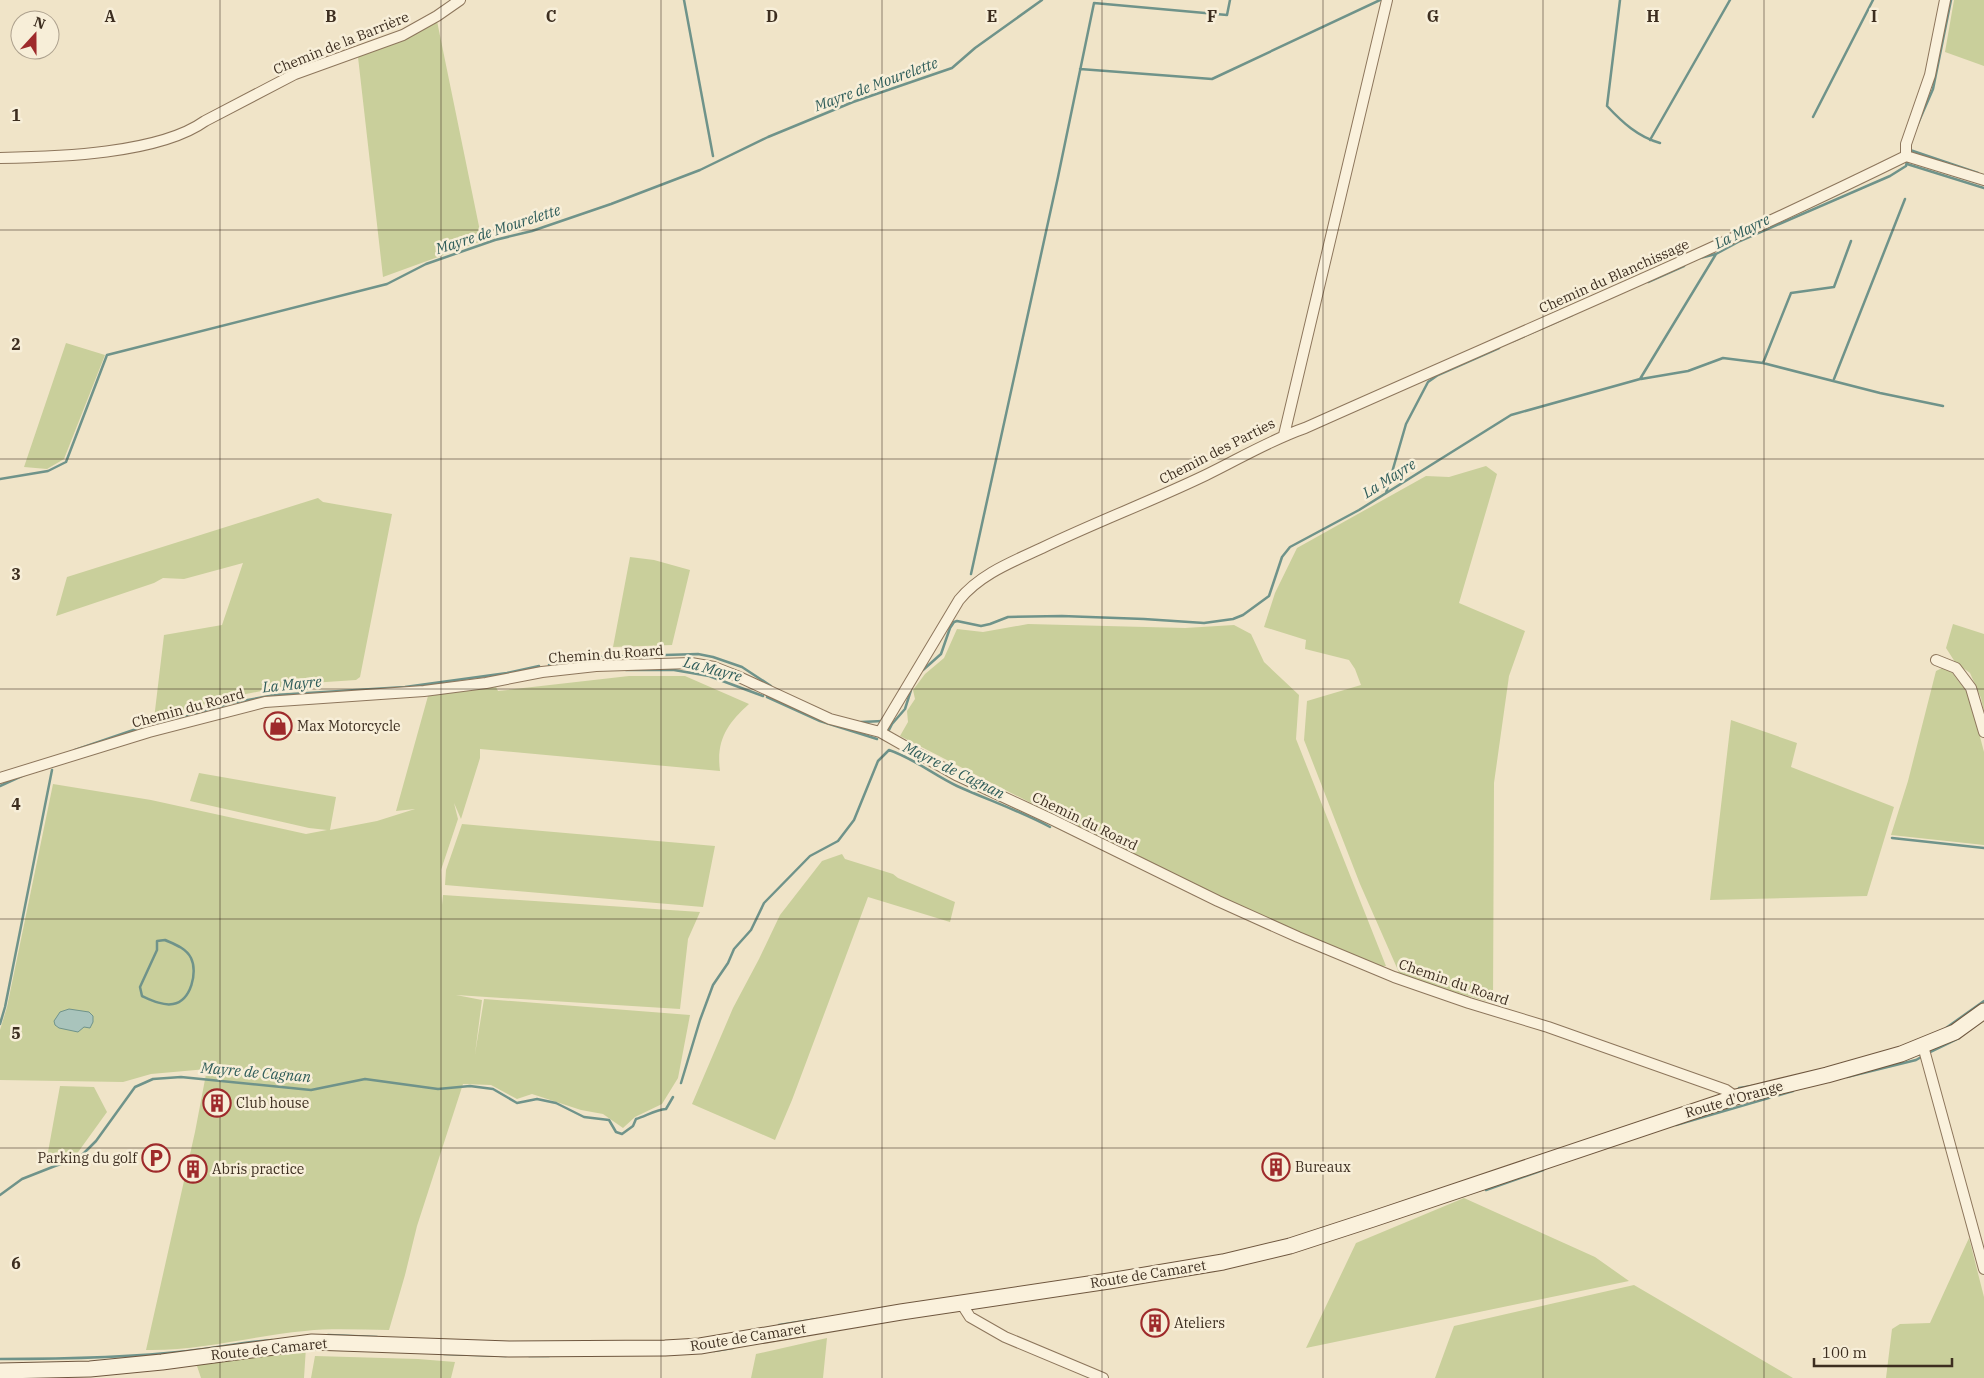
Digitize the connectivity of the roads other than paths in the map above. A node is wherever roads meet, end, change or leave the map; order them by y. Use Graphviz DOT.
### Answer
graph roads {
  1 [pos="460,0"];
  2 [pos="1387,0"];
  3 [pos="1945,0"];
  4 [pos="1906,156"];
  5 [pos="0,158"];
  6 [pos="1984,180"];
  7 [pos="1284,435"];
  8 [pos="1936,660"];
  9 [pos="880,732"];
  10 [pos="1984,732"];
  11 [pos="0,778"];
  12 [pos="1984,1011"];
  13 [pos="1923,1046"];
  14 [pos="1736,1097"];
  15 [pos="1480,1183"];
  16 [pos="1984,1269"];
  17 [pos="962,1303"];
  18 [pos="0,1371"];
  19 [pos="1104,1378"];
  1 -- 5 [label="street, Chemin de la Barrière"];
  2 -- 7 [label="street, Chemin des Parties"];
  3 -- 4 [label="street"];
  4 -- 6 [label="street"];
  4 -- 7 [label="street, Chemin du Blanchissage"];
  7 -- 9 [label="street, Chemin des Parties"];
  8 -- 10 [label="street"];
  9 -- 11 [label="street, Chemin du Roard"];
  9 -- 14 [label="street, Chemin du Roard"];
  12 -- 13 [label="main road, Route d'Orange"];
  13 -- 14 [label="main road, Route d'Orange"];
  13 -- 16 [label="street"];
  14 -- 15 [label="main road, Route d'Orange"];
  15 -- 17 [label="main road, Route de Camaret"];
  17 -- 18 [label="main road, Route de Camaret"];
  17 -- 19 [label="street"];
}
